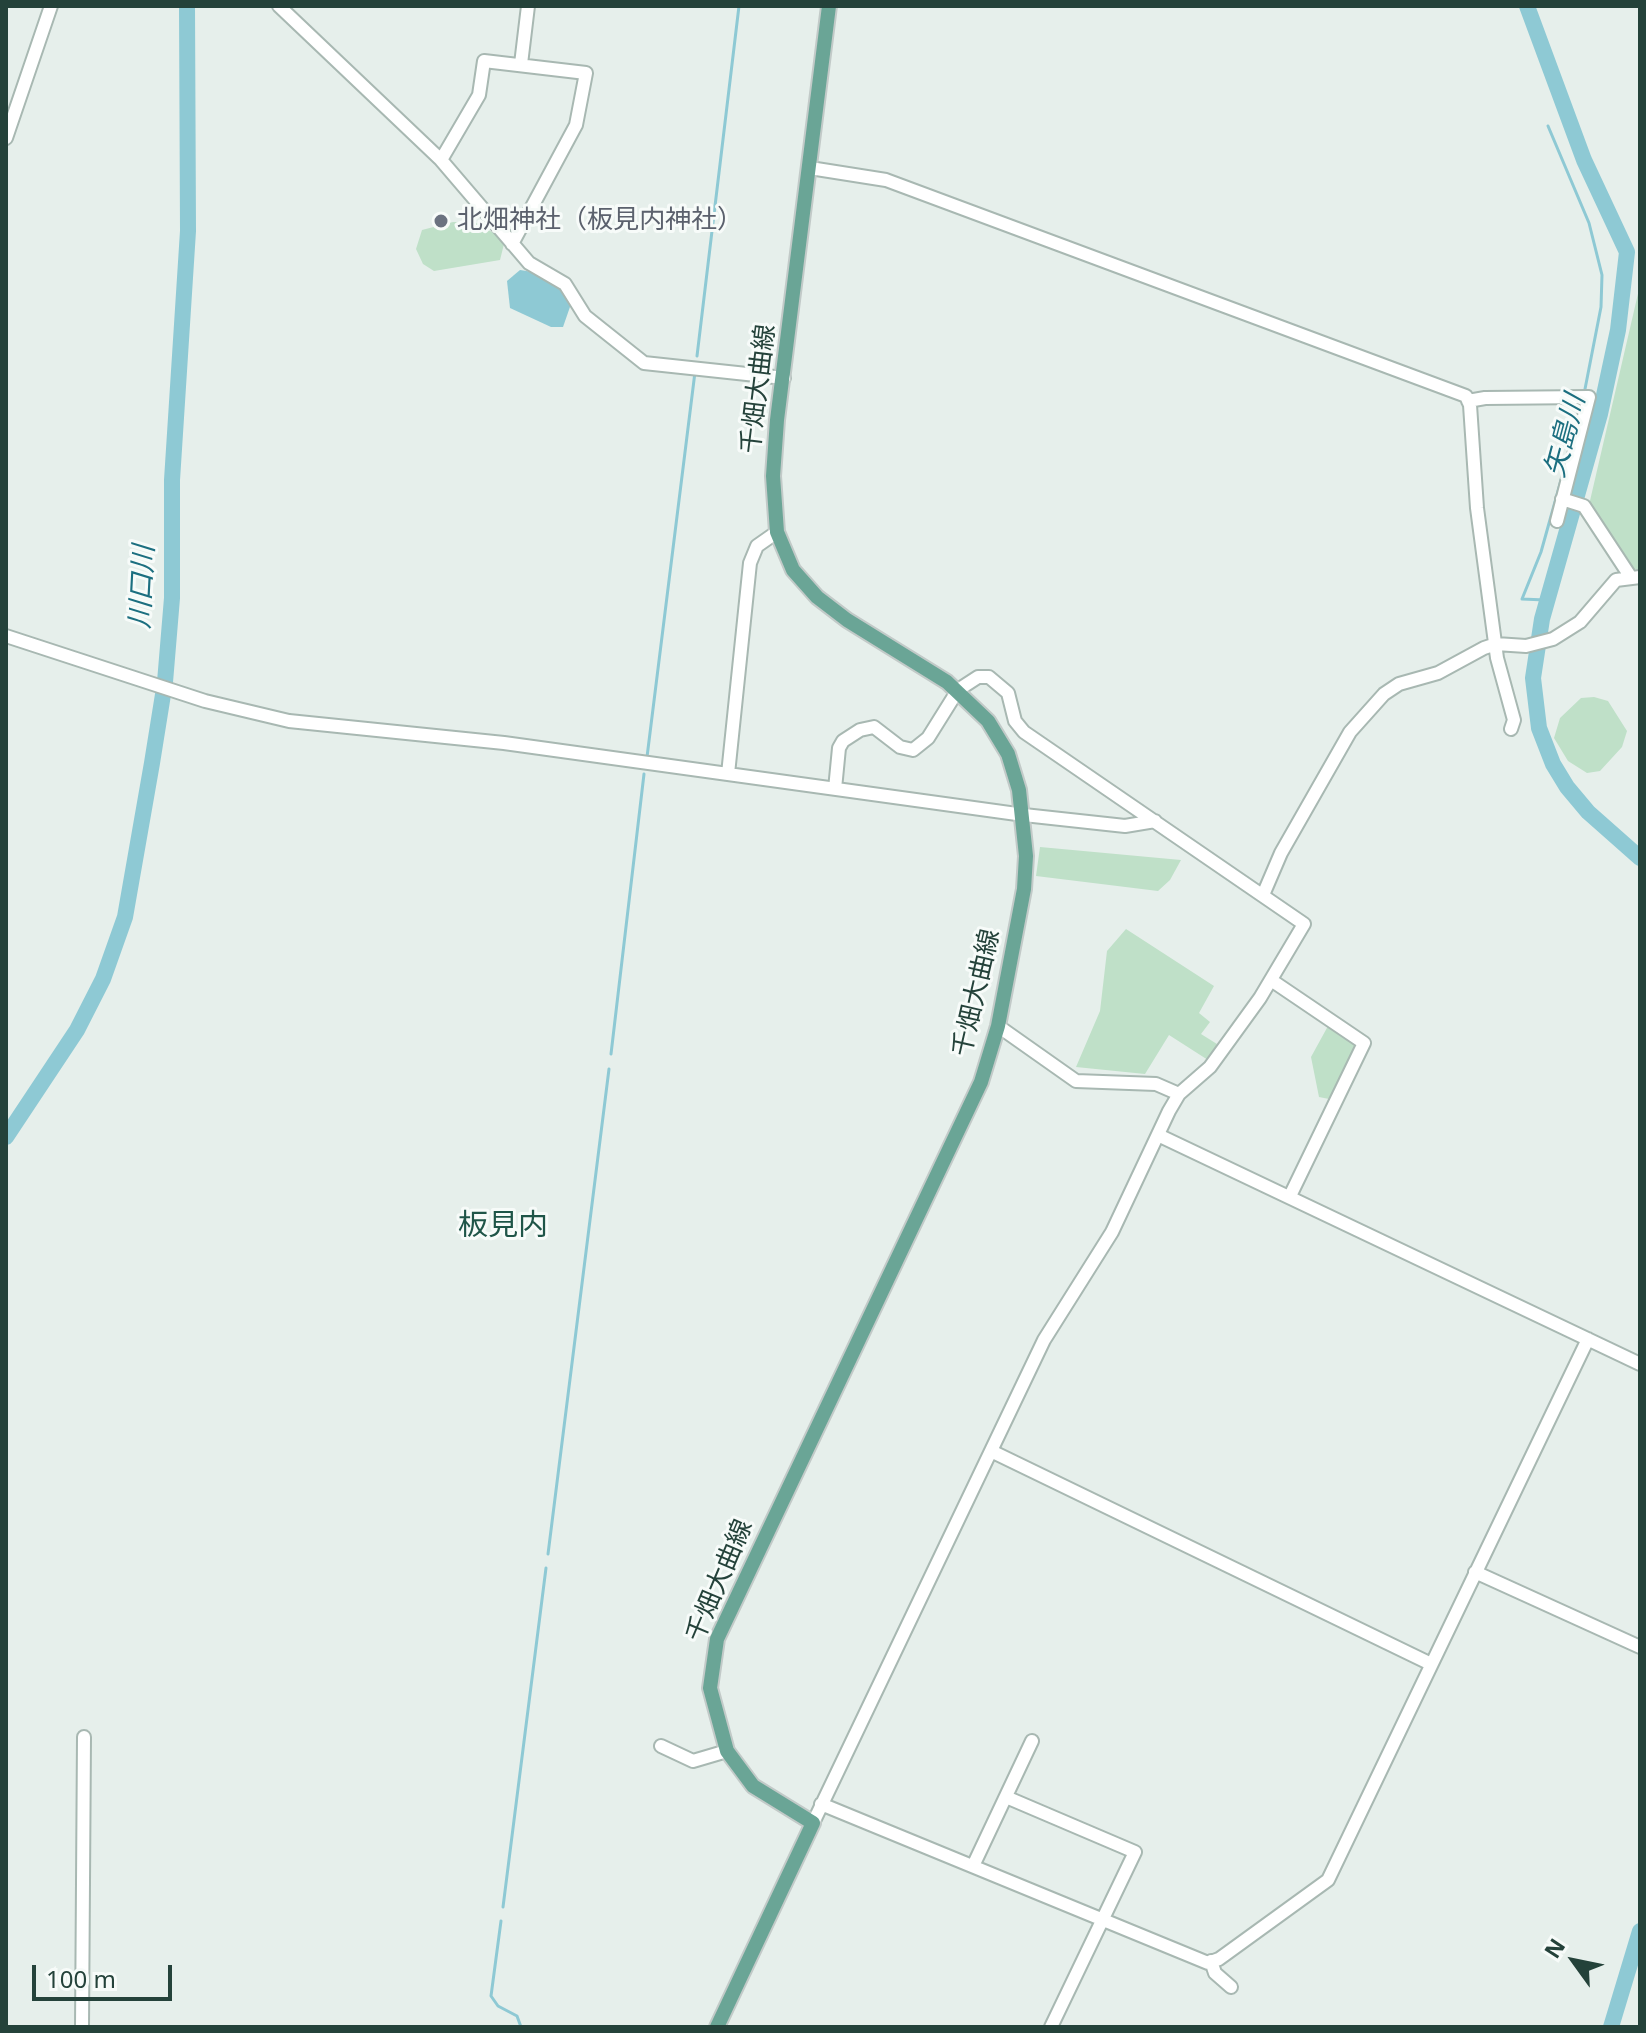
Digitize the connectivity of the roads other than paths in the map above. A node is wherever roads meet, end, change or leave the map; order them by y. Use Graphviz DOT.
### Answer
graph roads {
  1 [pos="51,6"];
  2 [pos="279,6"];
  3 [pos="528,6"];
  4 [pos="829,6"];
  5 [pos="521,64"];
  6 [pos="6,138"];
  7 [pos="441,160"];
  8 [pos="810,168"];
  9 [pos="512,244"];
  10 [pos="784,378"];
  11 [pos="1593,383"];
  12 [pos="1589,397"];
  13 [pos="1468,401"];
  14 [pos="1563,500"];
  15 [pos="1557,521"];
  16 [pos="777,532"];
  17 [pos="1635,577"];
  18 [pos="6,636"];
  19 [pos="1496,644"];
  20 [pos="958,690"];
  21 [pos="1511,729"];
  22 [pos="728,774"];
  23 [pos="835,789"];
  24 [pos="1024,815"];
  25 [pos="1155,821"];
  26 [pos="1263,895"];
  27 [pos="1271,980"];
  28 [pos="998,1026"];
  29 [pos="1179,1094"];
  30 [pos="1158,1135"];
  31 [pos="1290,1196"];
  32 [pos="1588,1339"];
  33 [pos="1640,1364"];
  34 [pos="991,1451"];
  35 [pos="1475,1572"];
  36 [pos="1640,1647"];
  37 [pos="1431,1664"];
  38 [pos="84,1737"];
  39 [pos="1032,1741"];
  40 [pos="661,1746"];
  41 [pos="727,1751"];
  42 [pos="1006,1797"];
  43 [pos="821,1804"];
  44 [pos="813,1823"];
  45 [pos="973,1866"];
  46 [pos="1102,1919"];
  47 [pos="1211,1961"];
  48 [pos="1231,1987"];
  49 [pos="82,2027"];
  50 [pos="717,2027"];
  51 [pos="1051,2027"];
  1 -- 6 [label="street"];
  2 -- 7 [label="street"];
  3 -- 5 [label="street"];
  4 -- 8 [label="main road, 千畑大曲線"];
  5 -- 7 [label="street"];
  5 -- 9 [label="street"];
  7 -- 9 [label="street"];
  8 -- 10 [label="main road, 千畑大曲線"];
  8 -- 13 [label="street"];
  9 -- 10 [label="street"];
  10 -- 16 [label="main road, 千畑大曲線"];
  11 -- 12 [label="street"];
  12 -- 13 [label="street"];
  12 -- 14 [label="street"];
  13 -- 19 [label="street"];
  14 -- 15 [label="street"];
  14 -- 17 [label="street"];
  16 -- 20 [label="main road, 千畑大曲線"];
  16 -- 22 [label="street"];
  17 -- 19 [label="street"];
  18 -- 22 [label="street"];
  19 -- 21 [label="street"];
  19 -- 26 [label="street"];
  20 -- 23 [label="street"];
  20 -- 24 [label="main road, 千畑大曲線"];
  20 -- 25 [label="street"];
  22 -- 23 [label="street"];
  23 -- 24 [label="street"];
  24 -- 25 [label="street"];
  24 -- 28 [label="main road, 千畑大曲線"];
  25 -- 26 [label="street"];
  26 -- 27 [label="street"];
  27 -- 29 [label="street"];
  27 -- 31 [label="street"];
  28 -- 29 [label="street"];
  28 -- 41 [label="main road, 千畑大曲線"];
  29 -- 30 [label="street"];
  30 -- 31 [label="street"];
  30 -- 34 [label="street"];
  31 -- 32 [label="street"];
  32 -- 33 [label="street"];
  32 -- 35 [label="street"];
  34 -- 37 [label="street"];
  34 -- 43 [label="street"];
  35 -- 36 [label="street"];
  35 -- 37 [label="street"];
  37 -- 47 [label="street"];
  38 -- 49 [label="street"];
  39 -- 42 [label="street"];
  40 -- 41 [label="street"];
  41 -- 44 [label="main road, 千畑大曲線"];
  42 -- 45 [label="street"];
  42 -- 46 [label="street"];
  43 -- 44 [label="street"];
  43 -- 45 [label="street"];
  44 -- 50 [label="main road"];
  45 -- 46 [label="street"];
  46 -- 47 [label="street"];
  46 -- 51 [label="street"];
  47 -- 48 [label="street"];
}
